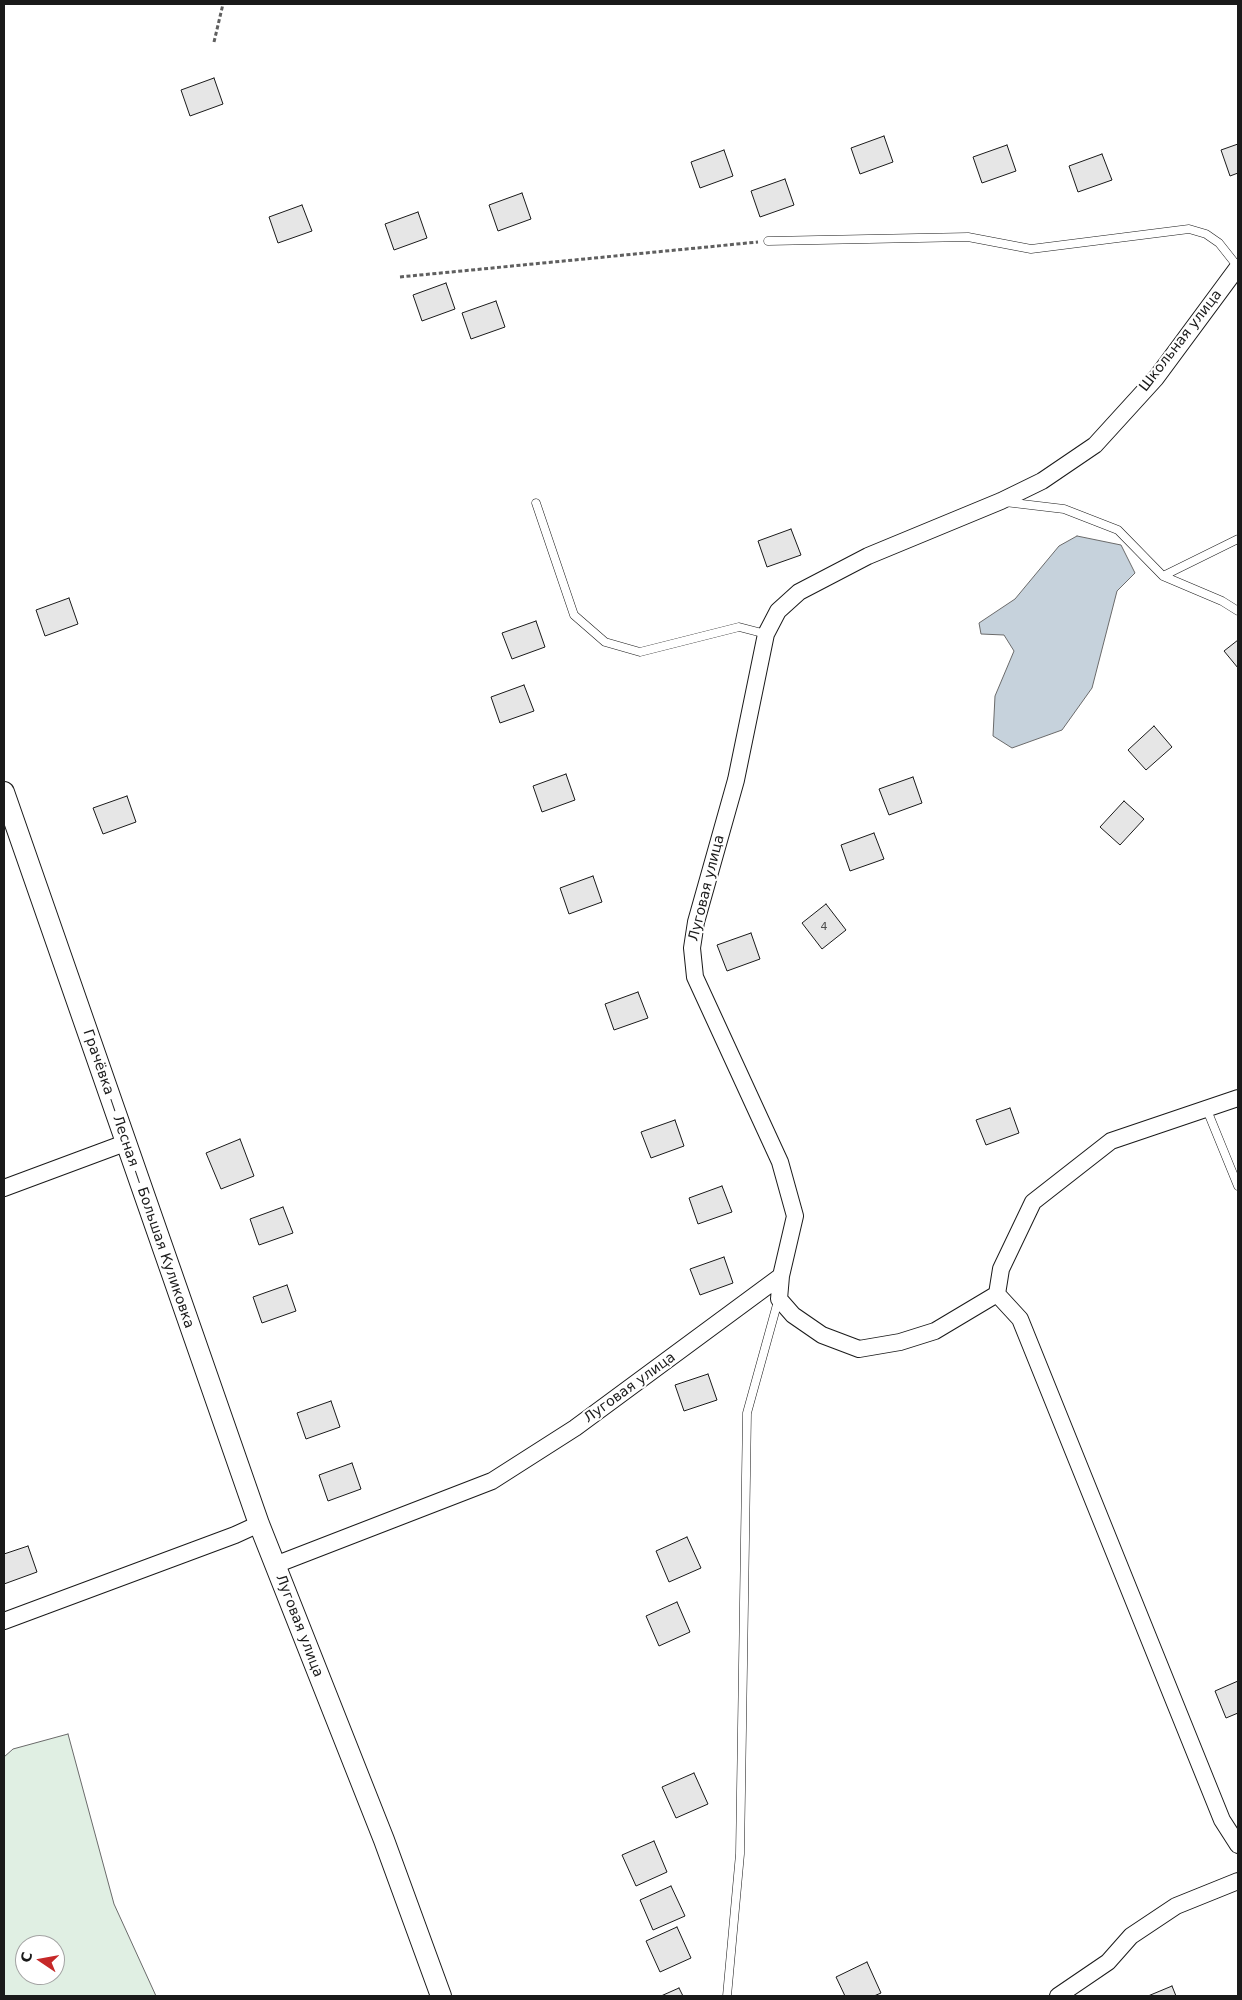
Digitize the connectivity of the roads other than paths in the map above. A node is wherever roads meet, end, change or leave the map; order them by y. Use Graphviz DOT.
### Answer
graph roads {
  1 [pos="768,241"];
  2 [pos="1238,267"];
  3 [pos="1001,501"];
  4 [pos="536,503"];
  5 [pos="1238,539"];
  6 [pos="1163,576"];
  7 [pos="1238,611"];
  8 [pos="766,634"];
  9 [pos="4,794"];
  10 [pos="1238,1098"];
  11 [pos="1207,1110"];
  12 [pos="125,1142"];
  13 [pos="1238,1186"];
  14 [pos="4,1188"];
  15 [pos="781,1276"];
  16 [pos="997,1294"];
  17 [pos="779,1298"];
  18 [pos="259,1524"];
  19 [pos="275,1565"];
  20 [pos="4,1621"];
  21 [pos="1238,1845"];
  22 [pos="1238,1881"];
  23 [pos="441,1996"];
  24 [pos="727,1996"];
  25 [pos="1058,1996"];
  1 -- 2 [label="lane, Школьная улица"];
  2 -- 3 [label="street, Школьная улица"];
  3 -- 6 [label="lane"];
  3 -- 8 [label="street, Школьная улица"];
  4 -- 8 [label="lane"];
  5 -- 6 [label="lane"];
  6 -- 7 [label="lane"];
  8 -- 15 [label="street, Луговая улица"];
  9 -- 12 [label="street, Грачёвка — Лесная — Большая Куликовка"];
  10 -- 11 [label="street"];
  11 -- 13 [label="lane"];
  11 -- 16 [label="street"];
  12 -- 14 [label="street"];
  12 -- 18 [label="street, Грачёвка — Лесная — Большая Куликовка"];
  15 -- 17 [label="street"];
  15 -- 19 [label="street, Луговая улица"];
  16 -- 17 [label="street"];
  16 -- 21 [label="street"];
  17 -- 24 [label="lane"];
  18 -- 19 [label="street, Грачёвка — Лесная — Большая Куликовка"];
  18 -- 20 [label="street"];
  19 -- 23 [label="street, Луговая улица"];
  22 -- 25 [label="street"];
}
